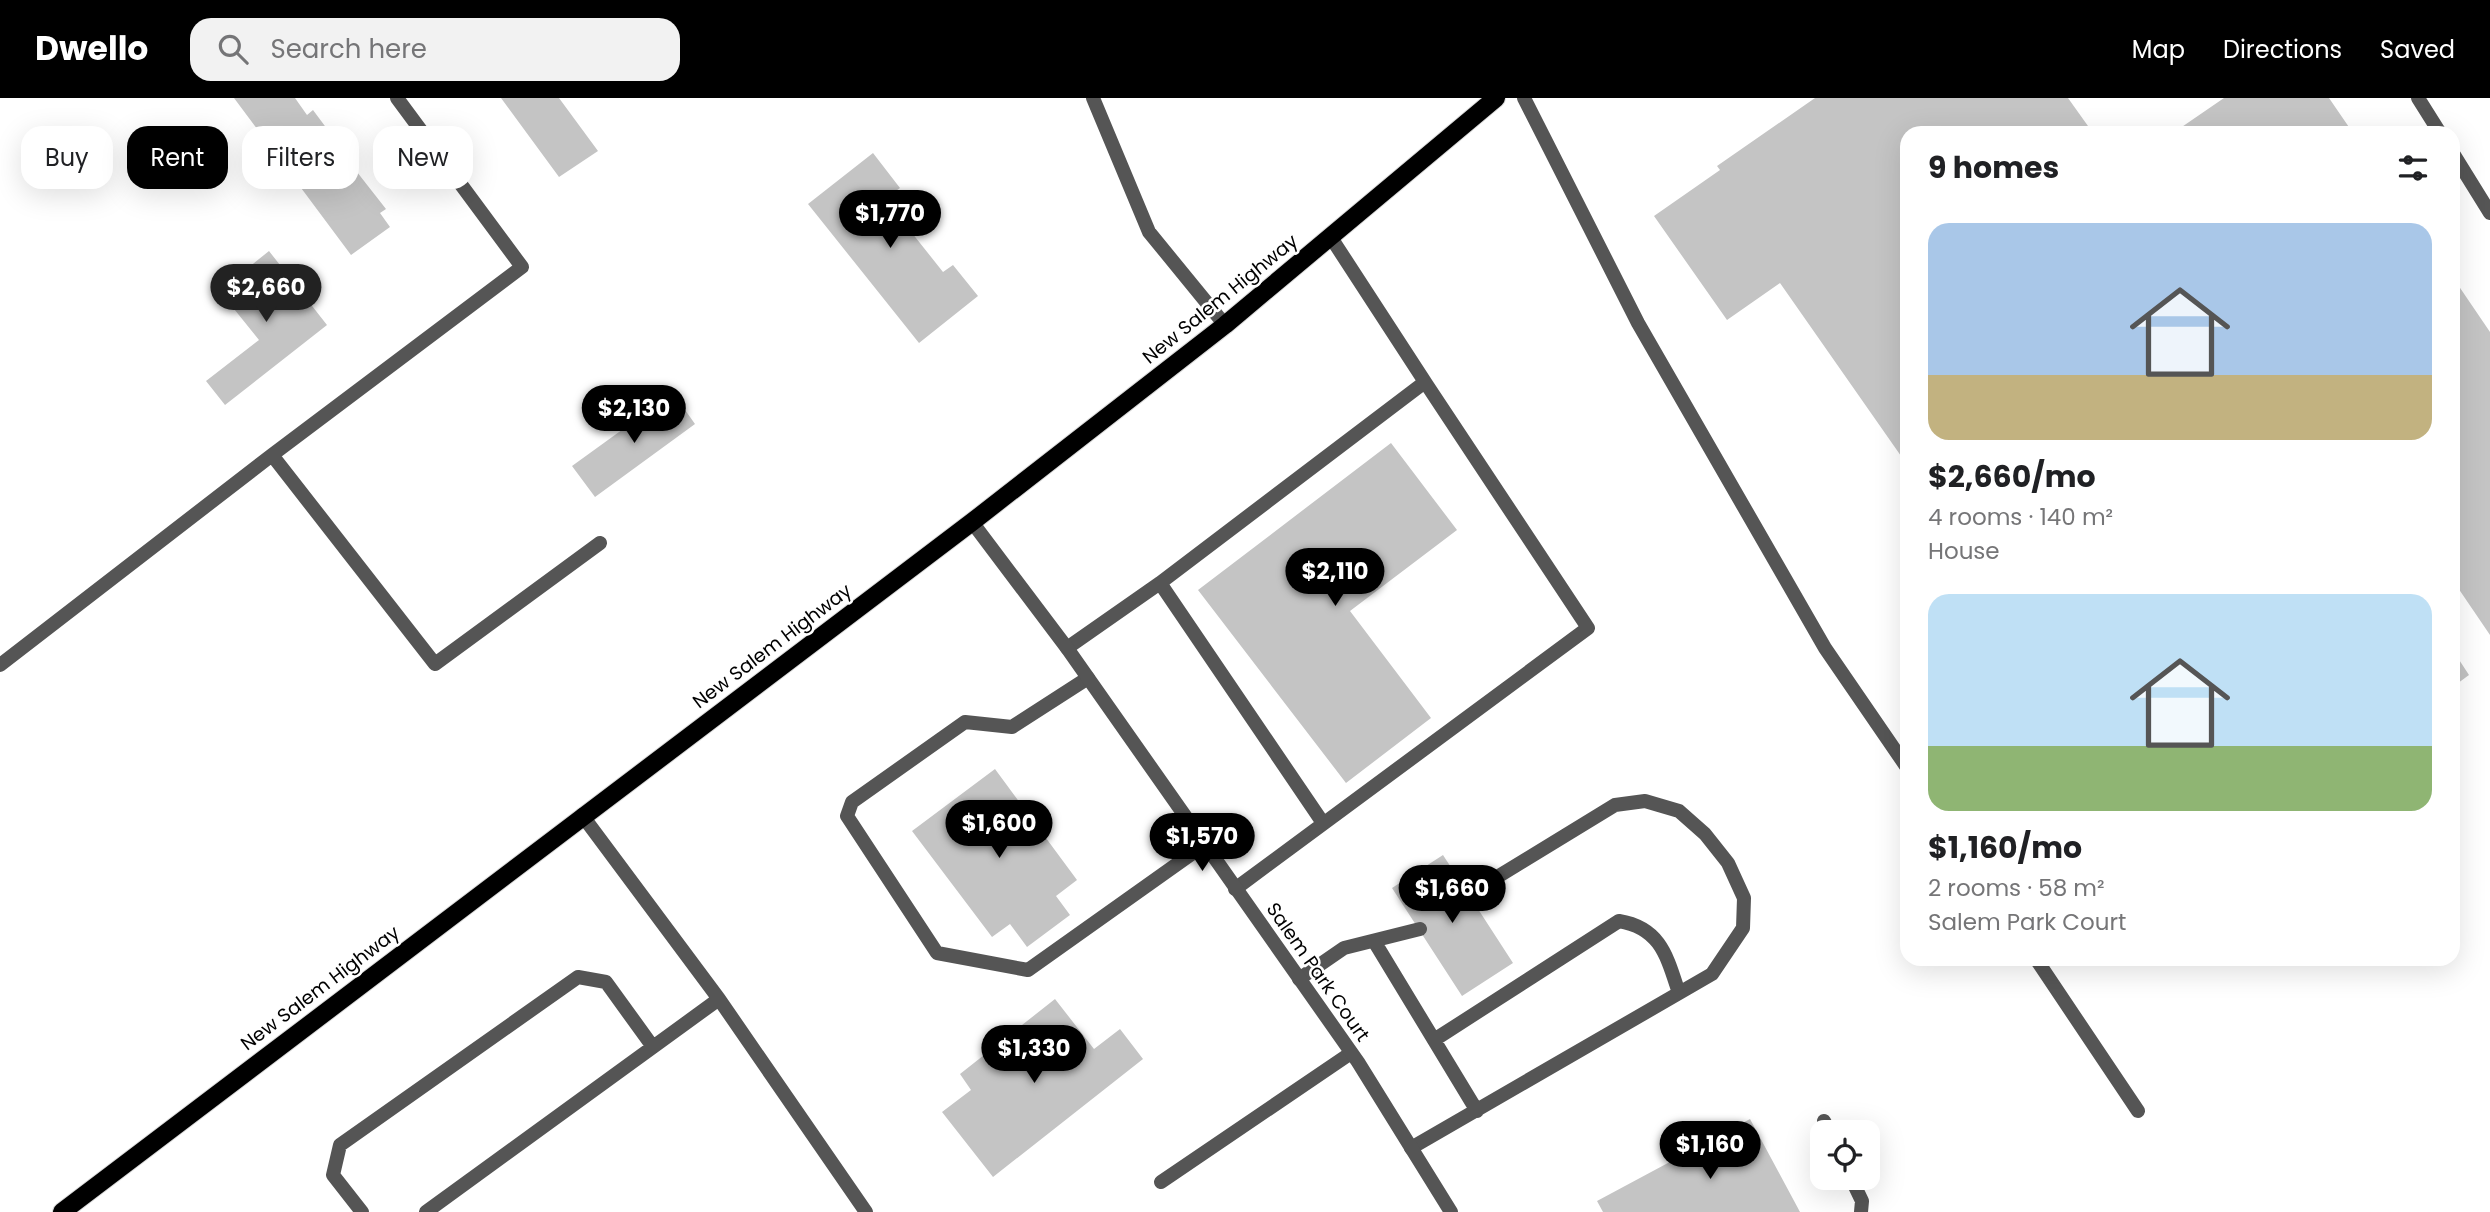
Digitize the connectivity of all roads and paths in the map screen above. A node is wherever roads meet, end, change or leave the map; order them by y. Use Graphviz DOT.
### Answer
graph roads {
  1 [pos="397,98"];
  2 [pos="1093,98"];
  3 [pos="1496,98"];
  4 [pos="1524,98"];
  5 [pos="2418,98"];
  6 [pos="2436,126"];
  7 [pos="2460,165"];
  8 [pos="2490,213"];
  9 [pos="1330,236"];
  10 [pos="1225,325"];
  11 [pos="1425,382"];
  12 [pos="272,455"];
  13 [pos="972,522"];
  14 [pos="600,543"];
  15 [pos="1160,583"];
  16 [pos="1067,648"];
  17 [pos="0,665"];
  18 [pos="1088,678"];
  19 [pos="1900,757"];
  20 [pos="582,815"];
  21 [pos="1323,823"];
  22 [pos="1204,845"];
  23 [pos="1235,889"];
  24 [pos="1471,893"];
  25 [pos="1420,929"];
  26 [pos="1374,941"];
  27 [pos="2041,966"];
  28 [pos="1299,979"];
  29 [pos="1679,993"];
  30 [pos="719,999"];
  31 [pos="1434,1040"];
  32 [pos="653,1047"];
  33 [pos="1351,1053"];
  34 [pos="1476,1111"];
  35 [pos="2138,1111"];
  36 [pos="1411,1148"];
  37 [pos="1161,1182"];
  38 [pos="1856,1190"];
  39 [pos="62,1212"];
  40 [pos="362,1212"];
  41 [pos="426,1212"];
  42 [pos="866,1212"];
  43 [pos="1451,1212"];
  44 [pos="1861,1212"];
  1 -- 12 [label="street"];
  2 -- 10 [label="street"];
  3 -- 9 [label="main road, New Salem Highway"];
  4 -- 19 [label="street"];
  5 -- 6 [label="street"];
  7 -- 8 [label="street"];
  9 -- 10 [label="main road, New Salem Highway"];
  9 -- 11 [label="street"];
  10 -- 13 [label="main road, New Salem Highway"];
  11 -- 15 [label="street"];
  11 -- 21 [label="street"];
  12 -- 14 [label="street"];
  12 -- 17 [label="street"];
  13 -- 16 [label="street, Salem Park Court"];
  13 -- 20 [label="main road, New Salem Highway"];
  15 -- 16 [label="street"];
  15 -- 21 [label="street"];
  16 -- 18 [label="street, Salem Park Court"];
  18 -- 22 [label="street, Salem Park Court"];
  18 -- 22 [label="street"];
  20 -- 30 [label="street"];
  20 -- 39 [label="main road, New Salem Highway"];
  21 -- 23 [label="street"];
  22 -- 23 [label="street, Salem Park Court"];
  23 -- 28 [label="street, Salem Park Court"];
  24 -- 29 [label="street"];
  25 -- 26 [label="street"];
  26 -- 28 [label="street"];
  26 -- 31 [label="street"];
  27 -- 35 [label="street"];
  28 -- 33 [label="street, Salem Park Court"];
  29 -- 31 [label="street"];
  29 -- 34 [label="street"];
  30 -- 32 [label="street"];
  30 -- 42 [label="street"];
  31 -- 34 [label="street"];
  32 -- 40 [label="street"];
  32 -- 41 [label="street"];
  33 -- 36 [label="street, Salem Park Court"];
  33 -- 37 [label="street"];
  34 -- 36 [label="street"];
  36 -- 43 [label="street, Salem Park Court"];
  38 -- 44 [label="street"];
}
